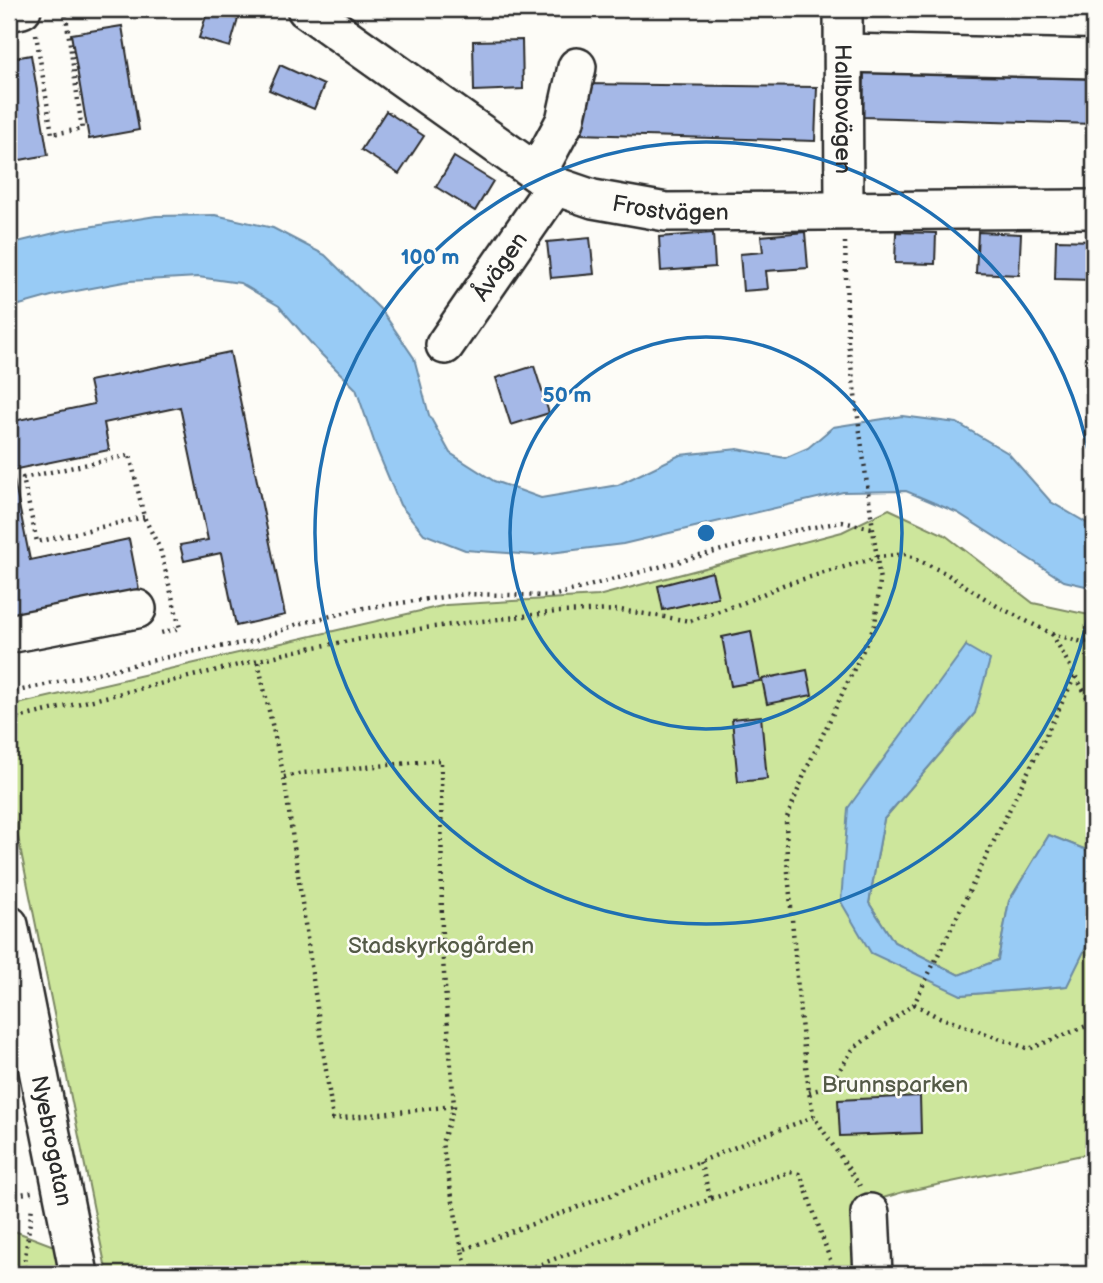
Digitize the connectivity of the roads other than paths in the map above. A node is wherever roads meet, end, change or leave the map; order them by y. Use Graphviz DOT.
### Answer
graph roads {
  1 [pos="306,9"];
  2 [pos="843,9"];
  3 [pos="844,53"];
  4 [pos="1094,59"];
  5 [pos="577,67"];
  6 [pos="546,179"];
  7 [pos="844,209"];
  8 [pos="1094,209"];
  9 [pos="445,345"];
  10 [pos="146,622"];
  11 [pos="9,634"];
  12 [pos="9,925"];
  13 [pos="870,1213"];
  14 [pos="79,1274"];
  15 [pos="873,1274"];
  1 -- 6 [label="street, Frostvägen"];
  2 -- 3 [label="street, Hallbovägen"];
  3 -- 4 [label="street"];
  3 -- 7 [label="street, Hallbovägen"];
  5 -- 6 [label="street, Åvägen"];
  6 -- 7 [label="street, Frostvägen"];
  6 -- 9 [label="street, Åvägen"];
  7 -- 8 [label="street, Frostvägen"];
  10 -- 11 [label="street"];
  12 -- 14 [label="street, Nyebrogatan"];
  13 -- 15 [label="street"];
}
